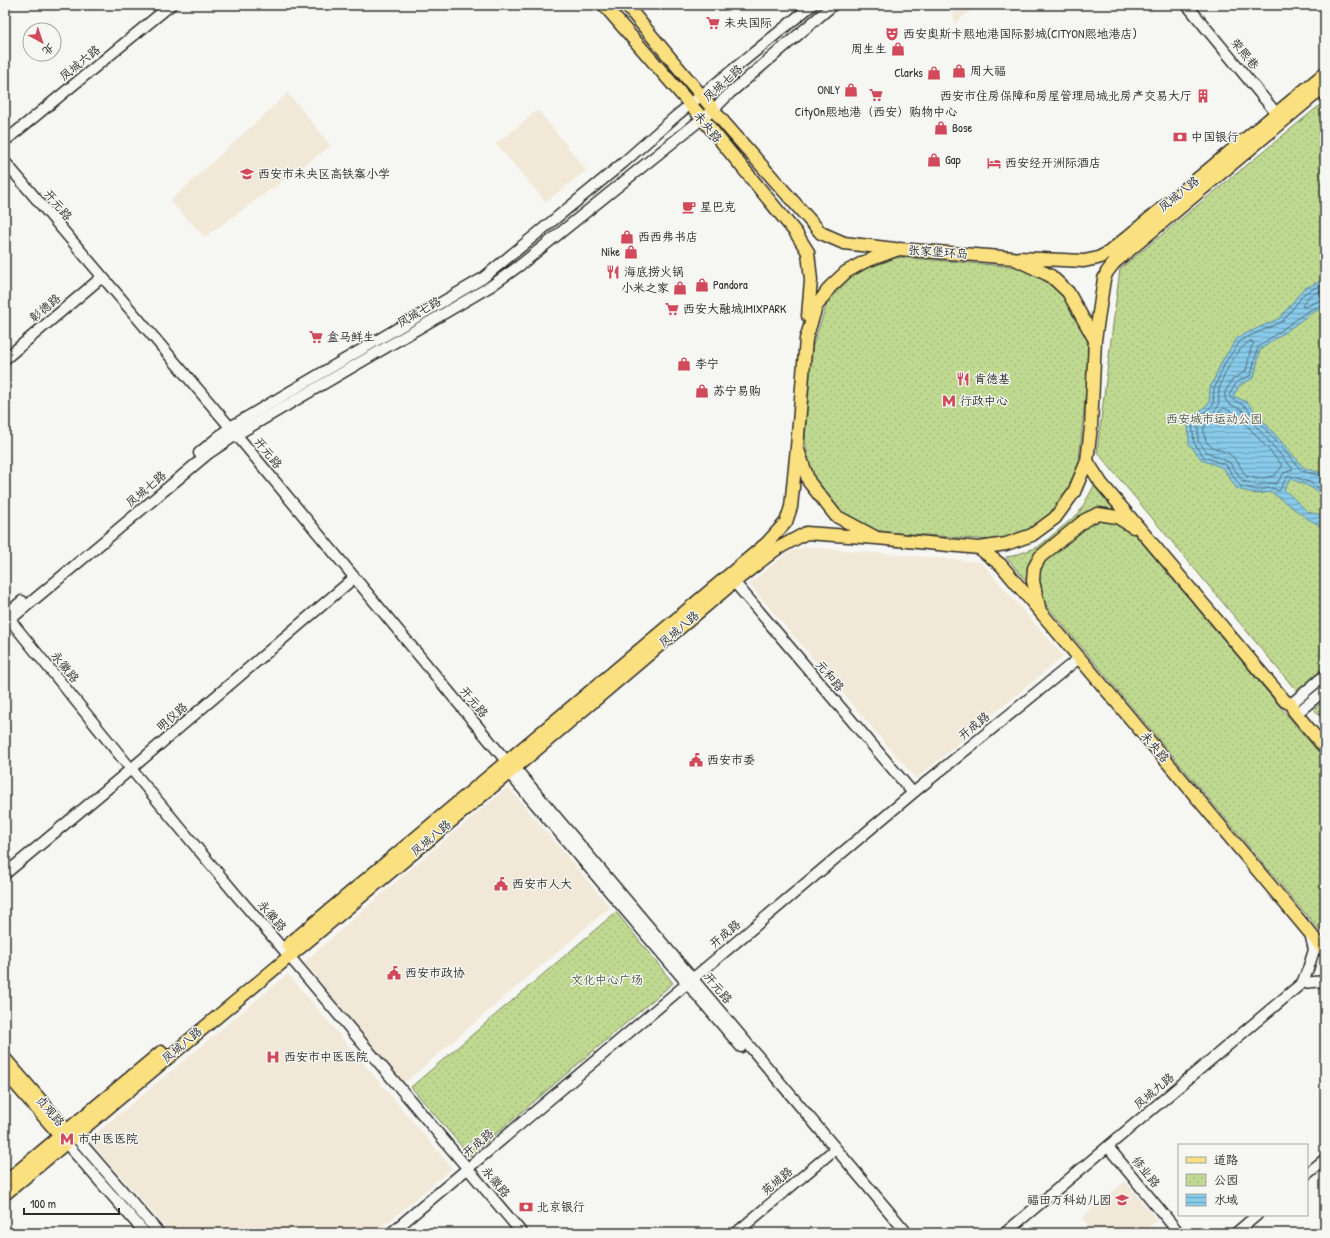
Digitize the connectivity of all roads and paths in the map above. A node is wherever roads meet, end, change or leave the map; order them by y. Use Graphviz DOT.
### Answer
graph roads {
  1 [pos="171,5"];
  2 [pos="604,5"];
  3 [pos="626,5"];
  4 [pos="812,5"];
  5 [pos="834,5"];
  6 [pos="1187,5"];
  7 [pos="1325,73"];
  8 [pos="1325,86"];
  9 [pos="702,95"];
  10 [pos="690,105"];
  11 [pos="714,109"];
  12 [pos="1280,117"];
  13 [pos="702,118"];
  14 [pos="5,141"];
  15 [pos="5,162"];
  16 [pos="899,249"];
  17 [pos="1013,258"];
  18 [pos="102,277"];
  19 [pos="806,339"];
  20 [pos="1096,340"];
  21 [pos="5,359"];
  22 [pos="233,431"];
  23 [pos="797,447"];
  24 [pos="1087,461"];
  25 [pos="1143,532"];
  26 [pos="877,538"];
  27 [pos="979,548"];
  28 [pos="354,578"];
  29 [pos="731,579"];
  30 [pos="1041,613"];
  31 [pos="6,618"];
  32 [pos="1079,658"];
  33 [pos="1325,674"];
  34 [pos="1325,690"];
  35 [pos="1293,709"];
  36 [pos="1325,748"];
  37 [pos="510,768"];
  38 [pos="131,769"];
  39 [pos="913,793"];
  40 [pos="5,874"];
  41 [pos="1310,933"];
  42 [pos="1325,952"];
  43 [pos="286,953"];
  44 [pos="690,980"];
  45 [pos="1325,980"];
  46 [pos="1302,983"];
  47 [pos="5,1059"];
  48 [pos="5,1072"];
  49 [pos="67,1136"];
  50 [pos="1108,1147"];
  51 [pos="833,1151"];
  52 [pos="1325,1159"];
  53 [pos="468,1169"];
  54 [pos="1308,1173"];
  55 [pos="5,1182"];
  56 [pos="5,1194"];
  57 [pos="1257,1216"];
  58 [pos="145,1233"];
  59 [pos="159,1233"];
  60 [pos="391,1233"];
  61 [pos="522,1233"];
  62 [pos="736,1233"];
  63 [pos="899,1233"];
  64 [pos="907,1233"];
  65 [pos="1005,1233"];
  66 [pos="1179,1233"];
  67 [pos="1236,1233"];
  1 -- 14 [label="street, 凤城六路"];
  2 -- 10 [label="main road, 未央路"];
  3 -- 9 [label="main road, 未央路"];
  4 -- 9 [label="street, 凤城七路"];
  5 -- 11 [label="street, 凤城七路"];
  6 -- 12 [label="street, 荣熙巷"];
  7 -- 12 [label="main road, 凤城八路"];
  8 -- 12 [label="main road, 凤城八路"];
  9 -- 10 [label="street, 凤城七路"];
  9 -- 11 [label="main road, 未央路"];
  10 -- 13 [label="main road, 未央路"];
  10 -- 22 [label="street, 凤城七路"];
  11 -- 13 [label="street, 凤城七路"];
  11 -- 16 [label="main road, 未央路"];
  12 -- 17 [label="main road, 凤城八路"];
  12 -- 20 [label="main road, 凤城八路"];
  13 -- 19 [label="main road, 未央路"];
  13 -- 22 [label="street, 凤城七路"];
  15 -- 18 [label="street, 开元路"];
  16 -- 17 [label="main road, 张家堡环岛"];
  16 -- 19 [label="main road, 张家堡环岛"];
  17 -- 20 [label="main road, 张家堡环岛"];
  18 -- 21 [label="street, 彰德路"];
  18 -- 22 [label="street, 开元路"];
  19 -- 23 [label="main road, 张家堡环岛"];
  20 -- 24 [label="main road, 张家堡环岛"];
  22 -- 28 [label="street, 开元路"];
  22 -- 31 [label="street, 凤城七路"];
  23 -- 26 [label="main road, 张家堡环岛"];
  23 -- 29 [label="main road, 凤城八路"];
  24 -- 25 [label="main road"];
  24 -- 27 [label="main road, 张家堡环岛"];
  25 -- 30 [label="main road"];
  25 -- 35 [label="main road"];
  26 -- 27 [label="main road, 张家堡环岛"];
  26 -- 29 [label="main road, 凤城八路"];
  27 -- 30 [label="main road, 未央路"];
  28 -- 37 [label="street, 开元路"];
  28 -- 38 [label="street, 明仪路"];
  29 -- 37 [label="main road, 凤城八路"];
  29 -- 39 [label="street, 元和路"];
  30 -- 32 [label="main road, 未央路"];
  31 -- 38 [label="street, 永徽路"];
  32 -- 39 [label="street, 开成路"];
  32 -- 41 [label="main road, 未央路"];
  33 -- 35 [label="street"];
  34 -- 35 [label="street"];
  35 -- 36 [label="main road"];
  37 -- 43 [label="main road, 凤城八路"];
  37 -- 44 [label="street, 开元路"];
  38 -- 40 [label="street, 明仪路"];
  38 -- 43 [label="street, 永徽路"];
  39 -- 44 [label="street, 开成路"];
  41 -- 42 [label="main road, 未央路"];
  41 -- 46 [label="street"];
  43 -- 49 [label="main road, 凤城八路"];
  43 -- 53 [label="street, 永徽路"];
  44 -- 51 [label="street, 开元路"];
  44 -- 53 [label="street, 开成路"];
  45 -- 46 [label="street"];
  46 -- 50 [label="street, 凤城九路"];
  47 -- 49 [label="main road, 贞观路"];
  48 -- 49 [label="main road, 贞观路"];
  49 -- 55 [label="main road, 凤城八路"];
  49 -- 56 [label="main road, 凤城八路"];
  49 -- 58 [label="street, 贞观路"];
  49 -- 59 [label="street, 贞观路"];
  50 -- 65 [label="street, 凤城九路"];
  50 -- 66 [label="street, 修业路"];
  51 -- 62 [label="street, 苑城路"];
  51 -- 63 [label="street, 开元路"];
  51 -- 64 [label="street, 开元路"];
  52 -- 54 [label="street"];
  53 -- 60 [label="street, 开成路"];
  53 -- 61 [label="street, 永徽路"];
  57 -- 67 [label="street"];
}
